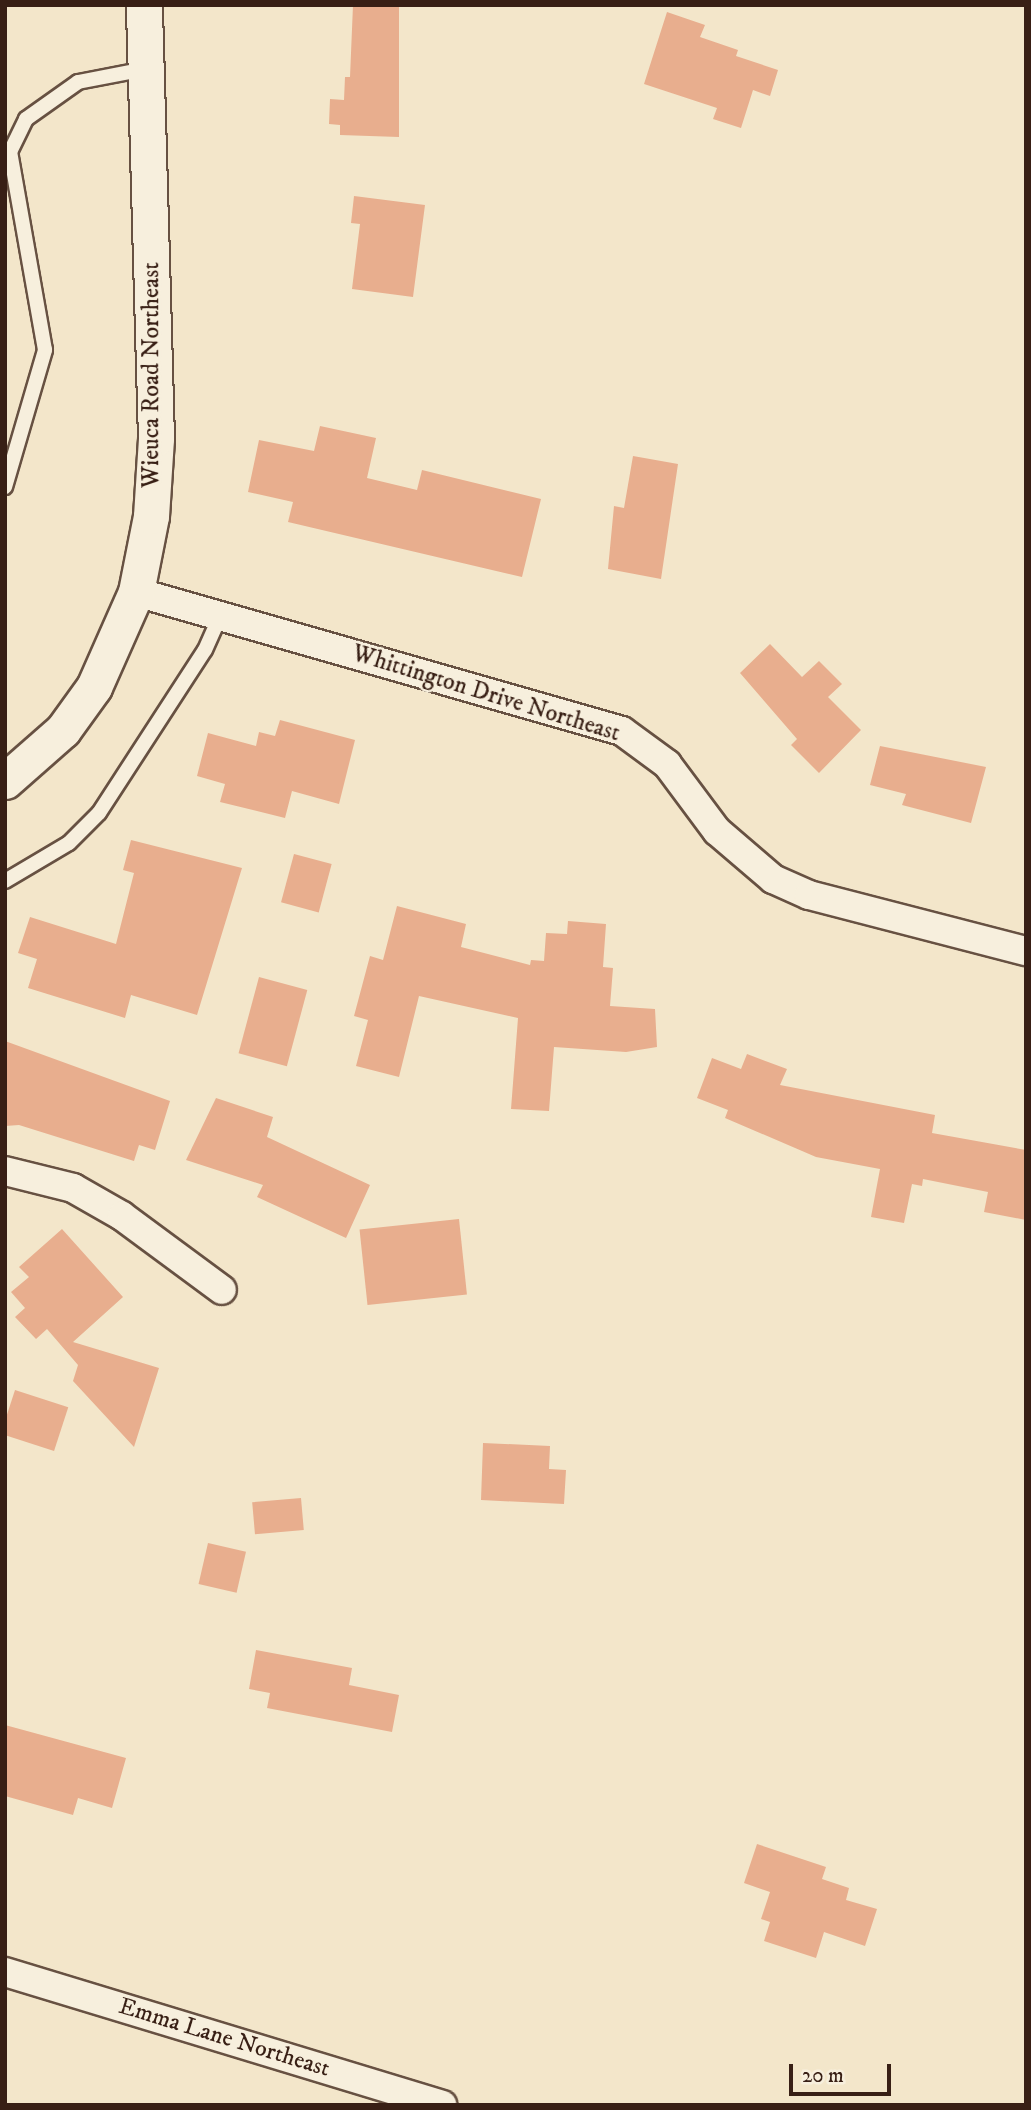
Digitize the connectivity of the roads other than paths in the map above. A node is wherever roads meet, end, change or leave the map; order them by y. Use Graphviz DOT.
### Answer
graph roads {
  1 [pos="144,5"];
  2 [pos="145,69"];
  3 [pos="5,487"];
  4 [pos="136,592"];
  5 [pos="220,616"];
  6 [pos="5,781"];
  7 [pos="5,881"];
  8 [pos="1026,951"];
  9 [pos="5,1171"];
  10 [pos="222,1290"];
  11 [pos="5,1972"];
  12 [pos="442,2105"];
  1 -- 2 [label="street, Wieuca Road Northeast"];
  2 -- 3 [label="lane"];
  2 -- 4 [label="street, Wieuca Road Northeast"];
  4 -- 5 [label="street, Whittington Drive Northeast"];
  4 -- 6 [label="street, Wieuca Road Northeast"];
  5 -- 7 [label="lane"];
  5 -- 8 [label="street, Whittington Drive Northeast"];
  9 -- 10 [label="street"];
  11 -- 12 [label="street, Emma Lane Northeast"];
}
